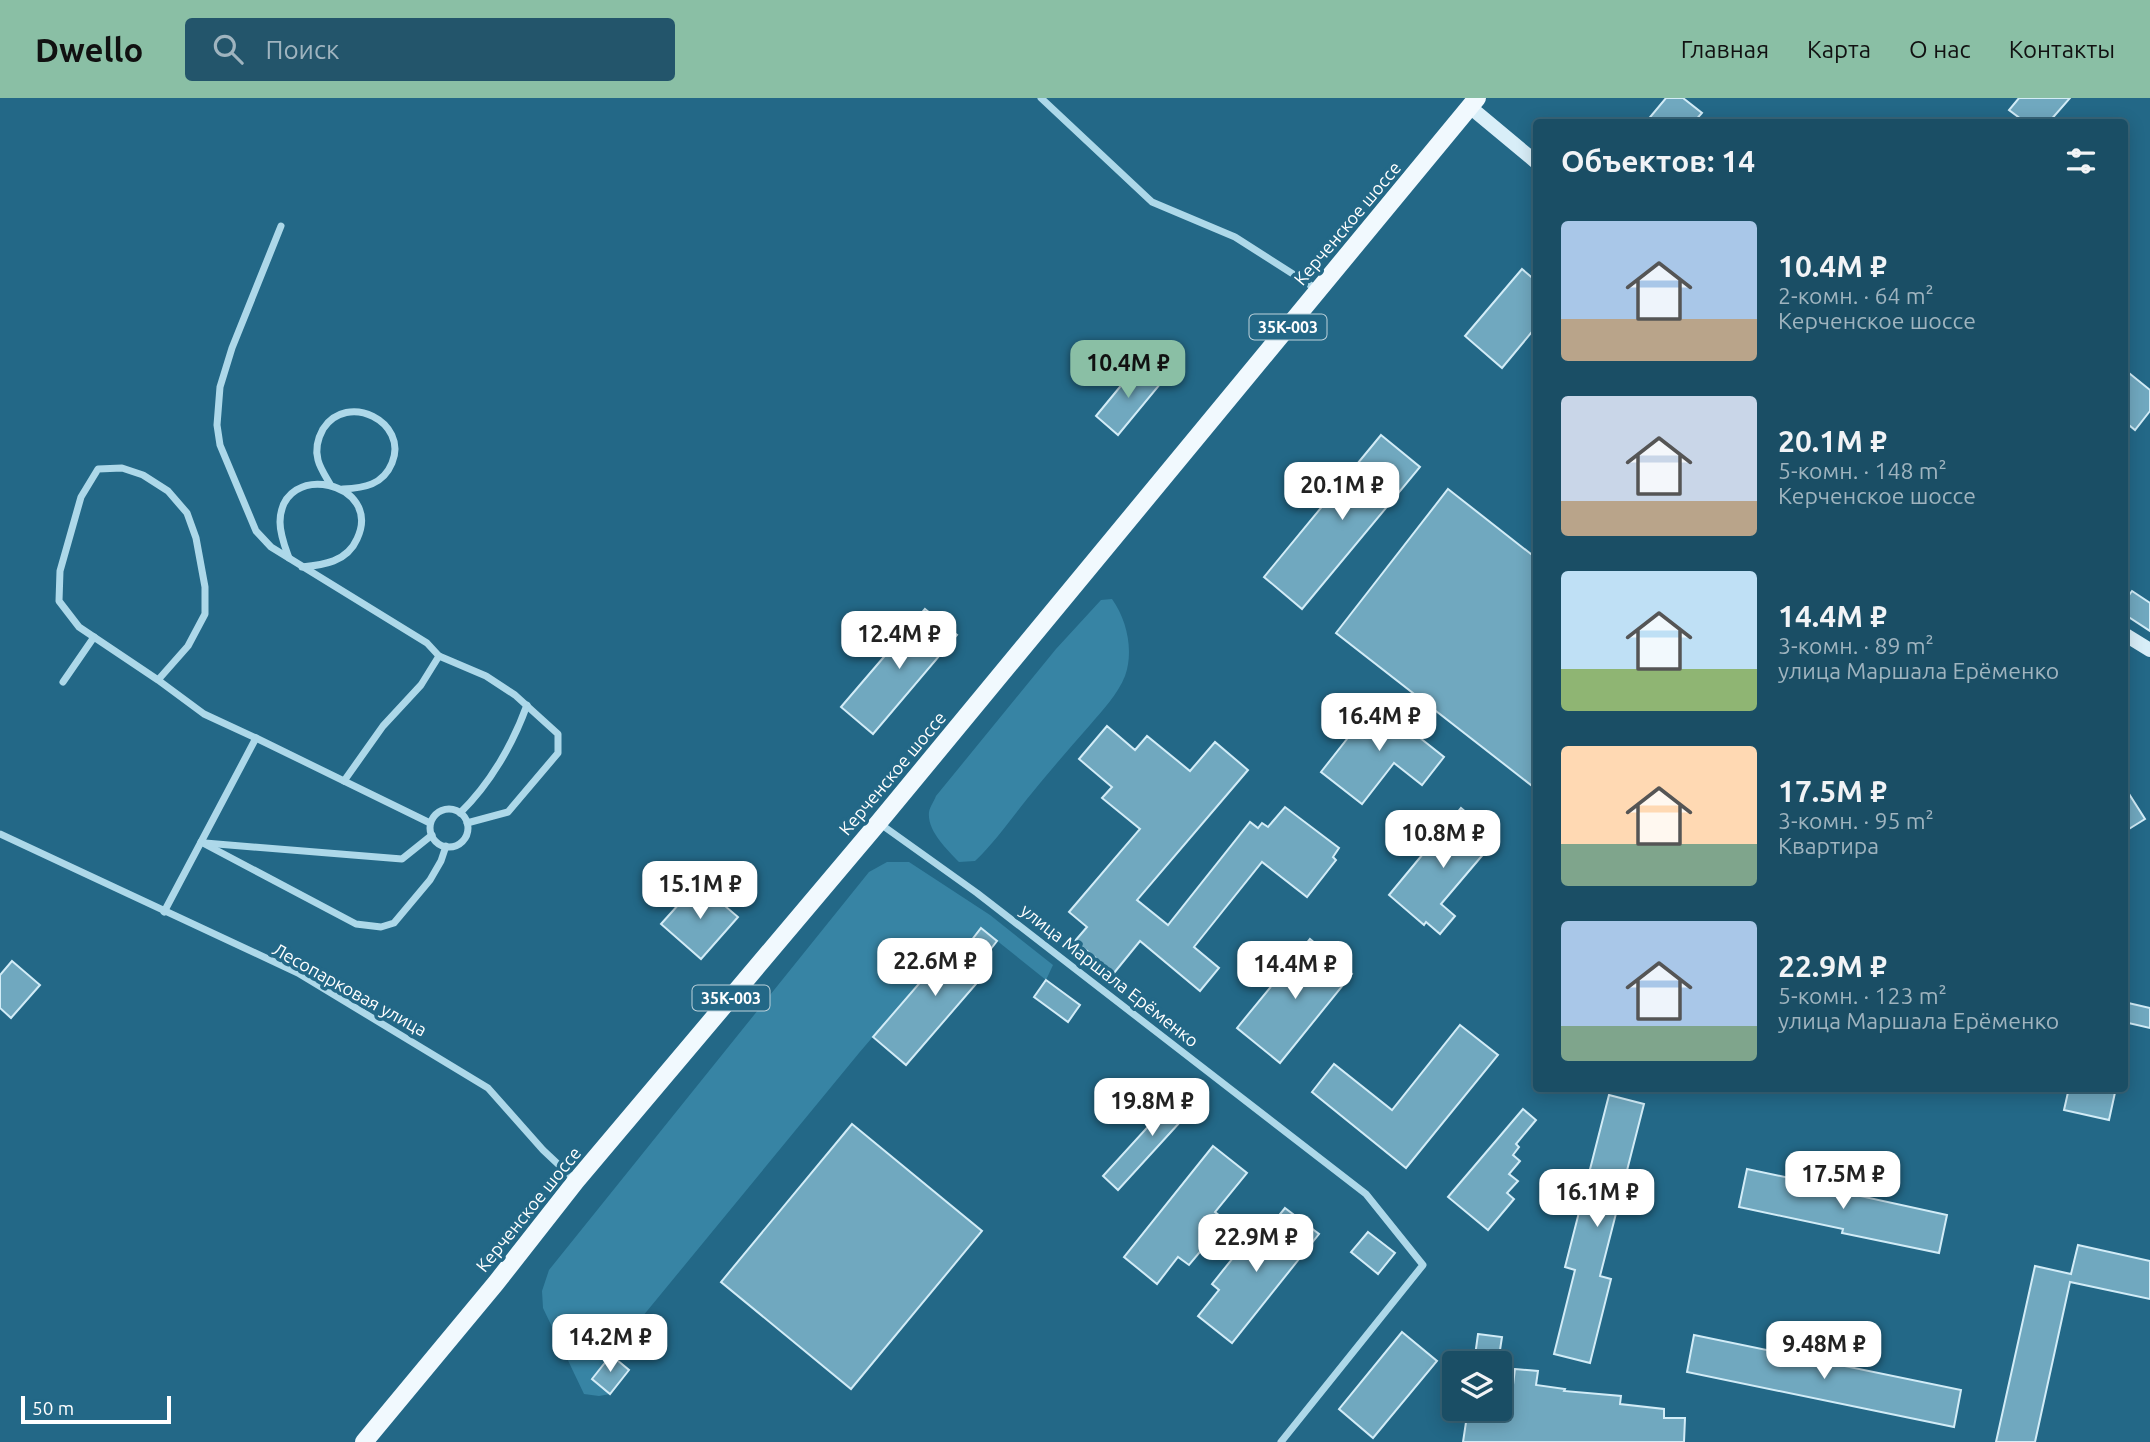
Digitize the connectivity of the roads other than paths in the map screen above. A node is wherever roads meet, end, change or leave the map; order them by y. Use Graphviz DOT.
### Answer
graph roads {
  1 [pos="1041,98"];
  2 [pos="1473,102"];
  3 [pos="1533,159"];
  4 [pos="281,226"];
  5 [pos="1319,290"];
  6 [pos="330,484"];
  7 [pos="343,489"];
  8 [pos="290,559"];
  9 [pos="302,567"];
  10 [pos="2128,636"];
  11 [pos="94,637"];
  12 [pos="2150,650"];
  13 [pos="439,656"];
  14 [pos="158,680"];
  15 [pos="63,682"];
  16 [pos="527,705"];
  17 [pos="256,738"];
  18 [pos="344,781"];
  19 [pos="460,813"];
  20 [pos="879,822"];
  21 [pos="430,823"];
  22 [pos="467,823"];
  23 [pos="0,834"];
  24 [pos="432,835"];
  25 [pos="201,842"];
  26 [pos="446,846"];
  27 [pos="164,912"];
  28 [pos="576,1181"];
  29 [pos="364,1442"];
  30 [pos="1281,1442"];
  1 -- 5 [label="street"];
  2 -- 3 [label="street"];
  2 -- 5 [label="main road, Керченское шоссе / 35К-003"];
  4 -- 8 [label="street"];
  5 -- 20 [label="main road, Керченское шоссе / 35К-003"];
  6 -- 7 [label="street"];
  6 -- 7 [label="street"];
  6 -- 8 [label="street"];
  7 -- 9 [label="street"];
  8 -- 9 [label="street"];
  9 -- 13 [label="street"];
  10 -- 12 [label="street"];
  11 -- 14 [label="street"];
  11 -- 14 [label="street"];
  11 -- 15 [label="street"];
  13 -- 16 [label="street"];
  13 -- 18 [label="street"];
  14 -- 17 [label="street"];
  16 -- 19 [label="street"];
  16 -- 22 [label="street"];
  17 -- 18 [label="street"];
  17 -- 25 [label="street"];
  18 -- 21 [label="street"];
  19 -- 21 [label="street"];
  19 -- 22 [label="street"];
  20 -- 28 [label="main road, Керченское шоссе / 35К-003"];
  20 -- 30 [label="street, улица Маршала Ерёменко"];
  21 -- 24 [label="street"];
  22 -- 26 [label="street"];
  23 -- 27 [label="street, Лесопарковая улица"];
  24 -- 25 [label="street"];
  24 -- 26 [label="street"];
  25 -- 26 [label="street"];
  25 -- 27 [label="street"];
  27 -- 28 [label="street, Лесопарковая улица"];
  28 -- 29 [label="main road, Керченское шоссе / 35К-003"];
}
